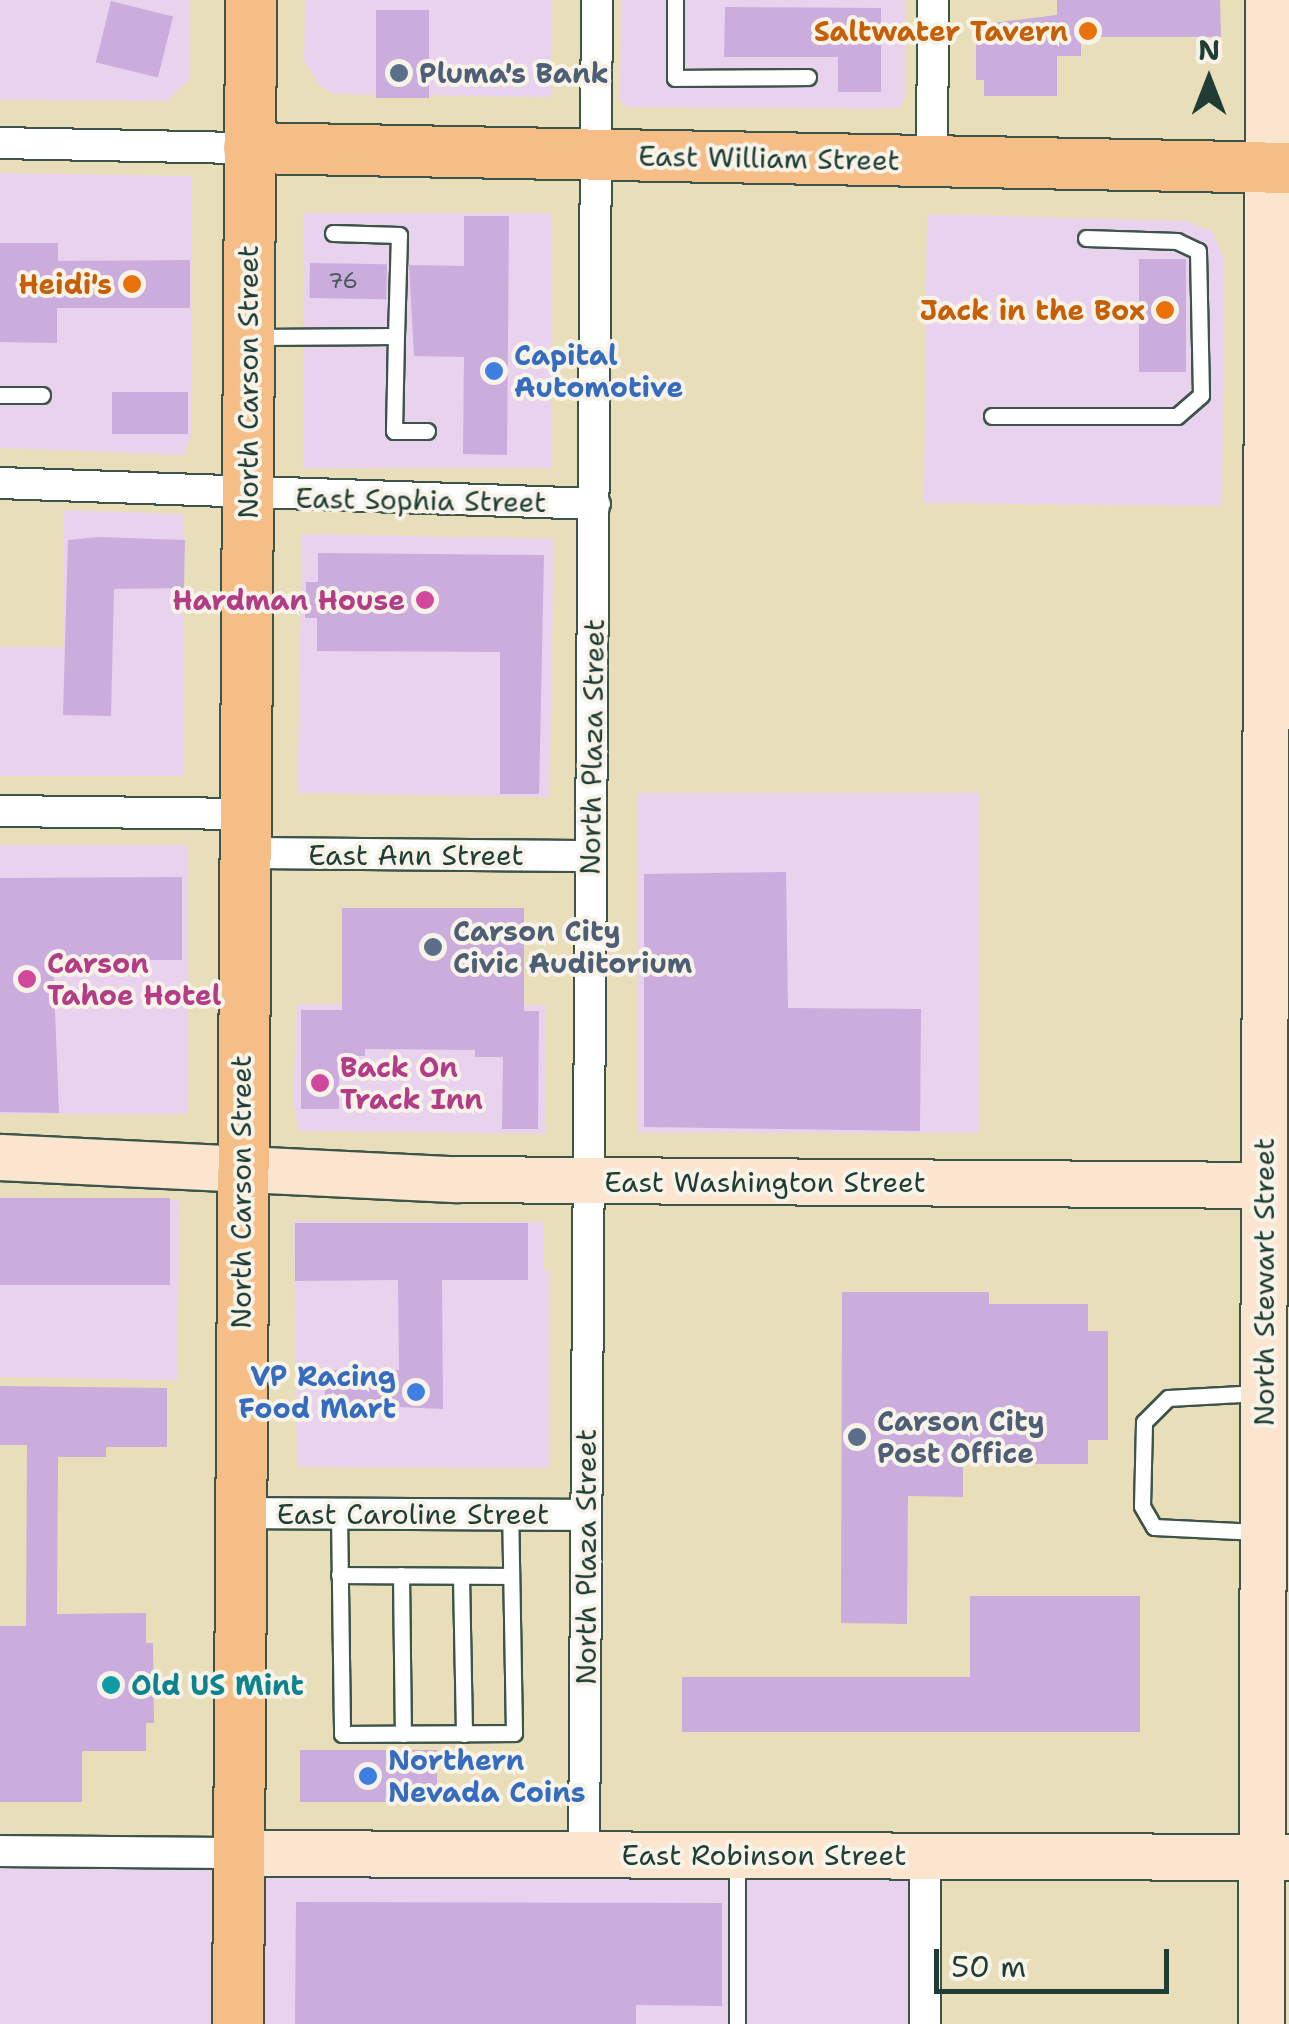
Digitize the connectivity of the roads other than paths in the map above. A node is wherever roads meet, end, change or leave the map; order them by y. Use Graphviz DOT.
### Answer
graph roads {
  1 [pos="250,0"];
  2 [pos="596,0"];
  3 [pos="675,0"];
  4 [pos="933,0"];
  5 [pos="1268,0"];
  6 [pos="808,77"];
  7 [pos="0,143"];
  8 [pos="249,148"];
  9 [pos="595,155"];
  10 [pos="932,160"];
  11 [pos="1280,168"];
  12 [pos="333,233"];
  13 [pos="1086,238"];
  14 [pos="396,336"];
  15 [pos="248,338"];
  16 [pos="0,395"];
  17 [pos="42,395"];
  18 [pos="992,416"];
  19 [pos="427,431"];
  20 [pos="0,482"];
  21 [pos="247,496"];
  22 [pos="595,504"];
  23 [pos="0,811"];
  24 [pos="243,834"];
  25 [pos="590,856"];
  26 [pos="0,1156"];
  27 [pos="242,1169"];
  28 [pos="587,1181"];
  29 [pos="1276,1185"];
  30 [pos="1264,1393"];
  31 [pos="240,1513"];
  32 [pos="339,1514"];
  33 [pos="510,1514"];
  34 [pos="586,1515"];
  35 [pos="1272,1525"];
  36 [pos="339,1575"];
  37 [pos="401,1575"];
  38 [pos="462,1576"];
  39 [pos="511,1576"];
  40 [pos="404,1734"];
  41 [pos="464,1734"];
  42 [pos="0,1851"];
  43 [pos="239,1854"];
  44 [pos="584,1855"];
  45 [pos="737,1855"];
  46 [pos="925,1856"];
  47 [pos="1276,1857"];
  48 [pos="238,2024"];
  49 [pos="737,2024"];
  50 [pos="925,2024"];
  51 [pos="1261,2024"];
  1 -- 8 [label="main road, North Carson Street"];
  2 -- 9 [label="street, North Plaza Street"];
  3 -- 6 [label="lane"];
  4 -- 10 [label="street"];
  5 -- 11 [label="street, North Stewart Street"];
  7 -- 8 [label="street"];
  8 -- 9 [label="main road, East William Street"];
  8 -- 15 [label="main road, North Carson Street"];
  9 -- 10 [label="main road, East William Street"];
  9 -- 22 [label="street, North Plaza Street"];
  10 -- 11 [label="main road, East William Street"];
  11 -- 29 [label="street, North Stewart Street"];
  12 -- 14 [label="lane"];
  13 -- 18 [label="lane"];
  14 -- 15 [label="lane"];
  14 -- 19 [label="lane"];
  15 -- 21 [label="main road, North Carson Street"];
  16 -- 17 [label="lane"];
  20 -- 21 [label="street, East Sophia Street"];
  21 -- 22 [label="street, East Sophia Street"];
  21 -- 24 [label="main road, North Carson Street"];
  22 -- 25 [label="street, North Plaza Street"];
  23 -- 24 [label="street, East Ann Street"];
  24 -- 25 [label="street, East Ann Street"];
  24 -- 27 [label="main road, North Carson Street"];
  25 -- 28 [label="street, North Plaza Street"];
  26 -- 27 [label="street, East Washington Street"];
  27 -- 28 [label="street, East Washington Street"];
  27 -- 31 [label="main road, North Carson Street"];
  28 -- 29 [label="street, East Washington Street"];
  28 -- 34 [label="street, North Plaza Street"];
  29 -- 30 [label="street, North Stewart Street"];
  30 -- 35 [label="street, North Stewart Street"];
  30 -- 35 [label="lane"];
  31 -- 32 [label="street, East Caroline Street"];
  31 -- 43 [label="main road, North Carson Street"];
  32 -- 33 [label="street, East Caroline Street"];
  32 -- 36 [label="lane"];
  33 -- 34 [label="street, East Caroline Street"];
  33 -- 39 [label="lane"];
  34 -- 44 [label="street, North Plaza Street"];
  35 -- 47 [label="street, North Stewart Street"];
  36 -- 37 [label="lane"];
  36 -- 40 [label="lane"];
  37 -- 38 [label="lane"];
  37 -- 40 [label="lane"];
  38 -- 39 [label="lane"];
  38 -- 41 [label="lane"];
  39 -- 41 [label="lane"];
  40 -- 41 [label="lane"];
  42 -- 43 [label="street"];
  43 -- 44 [label="street, East Robinson Street"];
  43 -- 48 [label="main road, North Carson Street"];
  44 -- 45 [label="street, East Robinson Street"];
  45 -- 46 [label="street, East Robinson Street"];
  45 -- 49 [label="lane"];
  46 -- 47 [label="street, East Robinson Street"];
  46 -- 50 [label="street"];
  47 -- 51 [label="street, North Stewart Street"];
}
